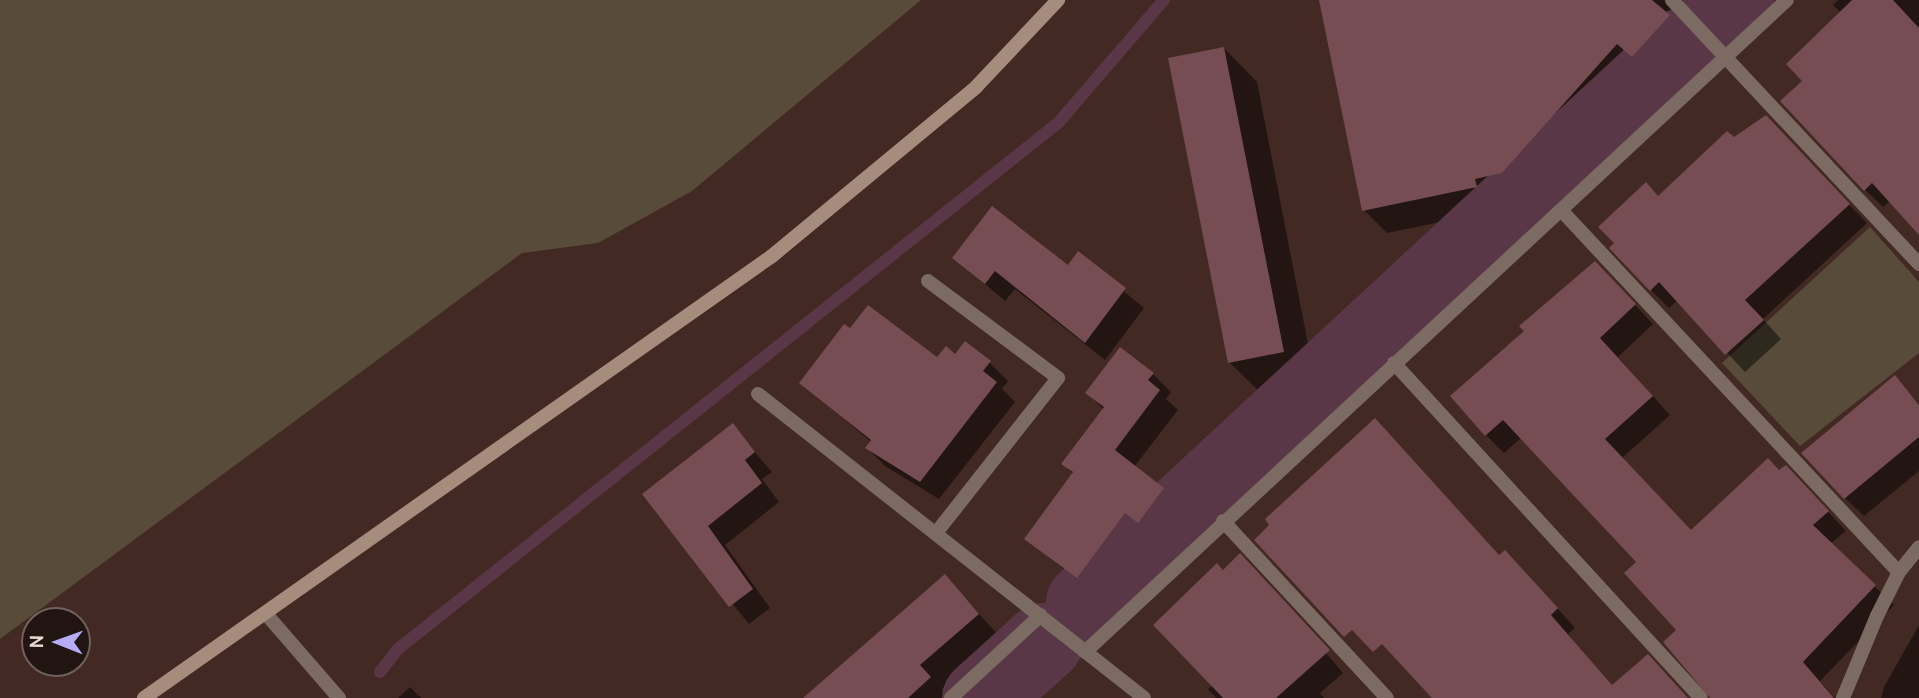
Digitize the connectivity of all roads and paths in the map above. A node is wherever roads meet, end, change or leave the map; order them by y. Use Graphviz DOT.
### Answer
graph roads {
  1 [pos="1058,0"];
  2 [pos="1672,0"];
  3 [pos="1787,0"];
  4 [pos="1725,56"];
  5 [pos="1561,210"];
  6 [pos="1919,264"];
  7 [pos="928,281"];
  8 [pos="1394,363"];
  9 [pos="758,394"];
  10 [pos="1223,521"];
  11 [pos="937,532"];
  12 [pos="1919,547"];
  13 [pos="1899,572"];
  14 [pos="267,615"];
  15 [pos="1041,615"];
  16 [pos="1085,652"];
  17 [pos="144,698"];
  18 [pos="339,698"];
  19 [pos="951,698"];
  20 [pos="1144,698"];
  21 [pos="1387,698"];
  22 [pos="1701,698"];
  23 [pos="1843,698"];
  1 -- 14 [label="street"];
  2 -- 4 [label="street"];
  3 -- 4 [label="street"];
  4 -- 5 [label="street"];
  4 -- 6 [label="street"];
  5 -- 8 [label="street"];
  5 -- 13 [label="street"];
  7 -- 11 [label="street"];
  8 -- 10 [label="street"];
  8 -- 22 [label="street"];
  9 -- 11 [label="street"];
  10 -- 16 [label="street"];
  10 -- 21 [label="street"];
  11 -- 15 [label="street"];
  12 -- 13 [label="street"];
  13 -- 23 [label="street"];
  14 -- 17 [label="street"];
  14 -- 18 [label="street"];
  15 -- 16 [label="street"];
  15 -- 19 [label="street"];
  16 -- 20 [label="street"];
}
